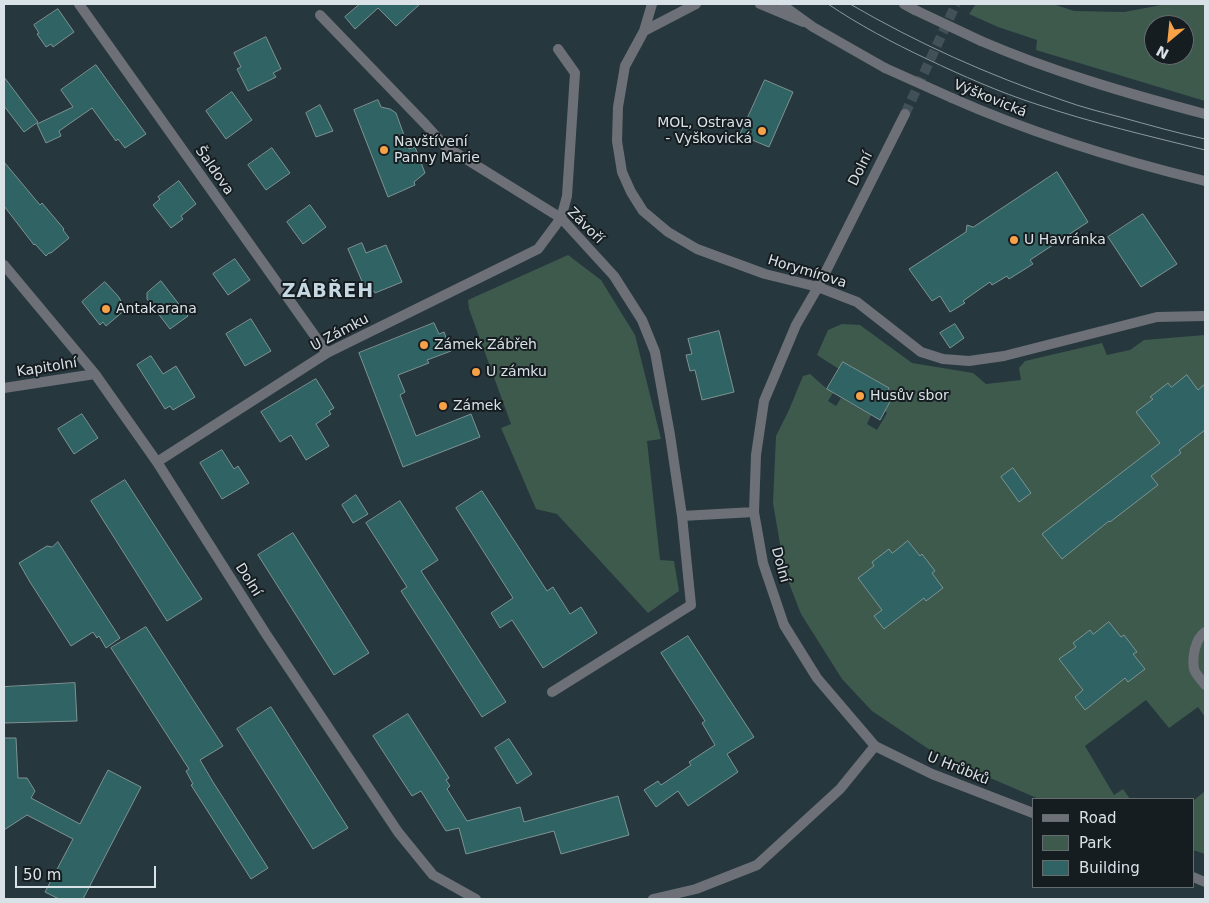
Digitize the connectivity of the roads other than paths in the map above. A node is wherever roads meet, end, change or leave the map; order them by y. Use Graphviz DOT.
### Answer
graph roads {
  1 [pos="79,4"];
  2 [pos="652,4"];
  3 [pos="696,4"];
  4 [pos="760,4"];
  5 [pos="781,4"];
  6 [pos="904,4"];
  7 [pos="320,15"];
  8 [pos="813,27"];
  9 [pos="644,31"];
  10 [pos="558,49"];
  11 [pos="904,114"];
  12 [pos="1205,114"];
  13 [pos="1205,181"];
  14 [pos="561,218"];
  15 [pos="4,265"];
  16 [pos="818,286"];
  17 [pos="1205,316"];
  18 [pos="327,353"];
  19 [pos="95,374"];
  20 [pos="4,388"];
  21 [pos="157,462"];
  22 [pos="754,512"];
  23 [pos="682,516"];
  24 [pos="1205,632"];
  25 [pos="1205,685"];
  26 [pos="552,692"];
  27 [pos="875,746"];
  28 [pos="1032,813"];
  29 [pos="476,899"];
  30 [pos="653,899"];
  1 -- 18 [label="street, Šaldova"];
  2 -- 9 [label="street, Horymírova"];
  3 -- 9 [label="street"];
  4 -- 8 [label="street"];
  5 -- 8 [label="street, Výškovická"];
  6 -- 12 [label="street, bridge"];
  7 -- 14 [label="street, Závoří"];
  8 -- 13 [label="street, Výškovická, bridge"];
  9 -- 16 [label="street, Horymírova"];
  10 -- 14 [label="street"];
  11 -- 16 [label="street, Dolní"];
  14 -- 18 [label="street, U Zámku"];
  14 -- 23 [label="street, Závoří"];
  15 -- 19 [label="street, Dolní"];
  16 -- 17 [label="street, Horymírova"];
  16 -- 22 [label="street, Dolní"];
  18 -- 21 [label="street, U Zámku"];
  19 -- 20 [label="street, Kapitolní"];
  19 -- 21 [label="street, Dolní"];
  21 -- 29 [label="street, Dolní"];
  22 -- 23 [label="street"];
  22 -- 27 [label="street, Dolní"];
  23 -- 26 [label="street, Závoří"];
  24 -- 25 [label="street"];
  27 -- 28 [label="street, U Hrůbků"];
  27 -- 30 [label="street"];
}
